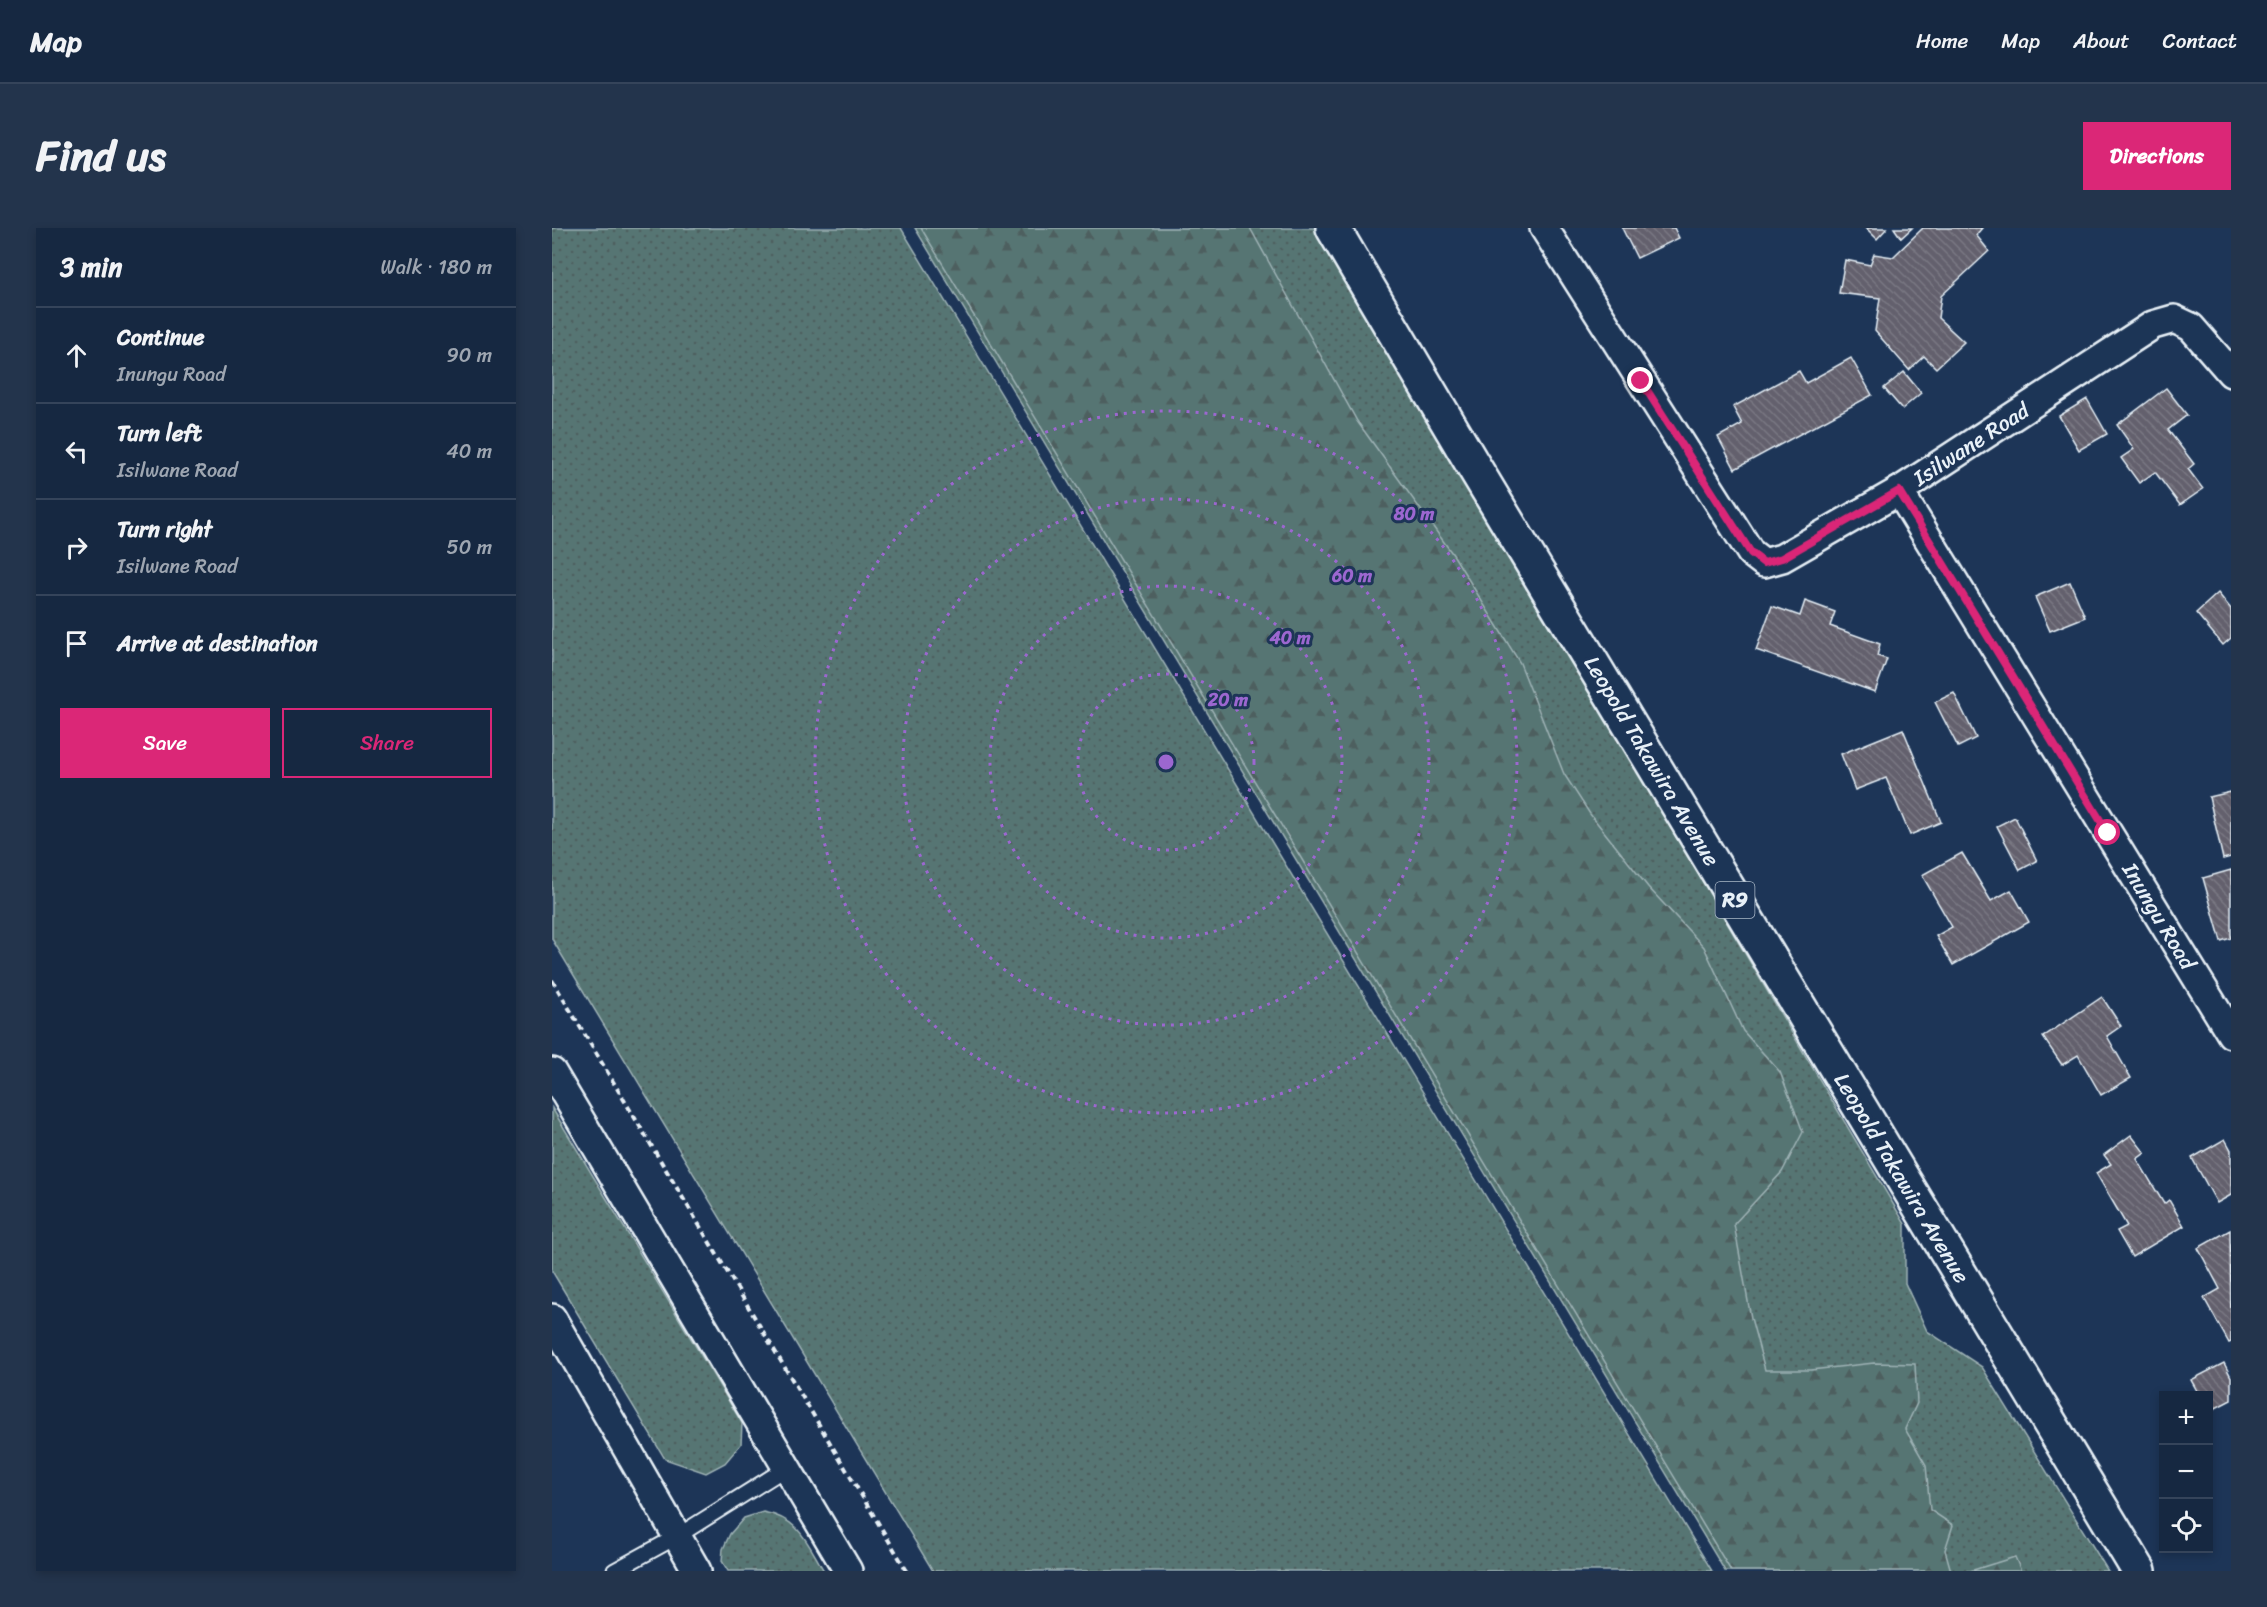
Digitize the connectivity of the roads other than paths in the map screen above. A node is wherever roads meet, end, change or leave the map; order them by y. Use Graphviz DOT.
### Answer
graph roads {
  1 [pos="1334,228"];
  2 [pos="1544,228"];
  3 [pos="2231,373"];
  4 [pos="1899,491"];
  5 [pos="2231,1034"];
  6 [pos="552,1072"];
  7 [pos="552,1318"];
  8 [pos="786,1468"];
  9 [pos="676,1537"];
  10 [pos="614,1571"];
  11 [pos="697,1571"];
  12 [pos="848,1571"];
  13 [pos="2139,1571"];
  1 -- 13 [label="highway, Leopold Takawira Avenue / R9"];
  2 -- 4 [label="street, Isilwane Road"];
  3 -- 4 [label="street, Isilwane Road"];
  4 -- 5 [label="street, Inungu Road"];
  6 -- 8 [label="street"];
  7 -- 9 [label="street"];
  8 -- 9 [label="lane"];
  8 -- 12 [label="street"];
  9 -- 10 [label="lane"];
  9 -- 11 [label="street"];
}
